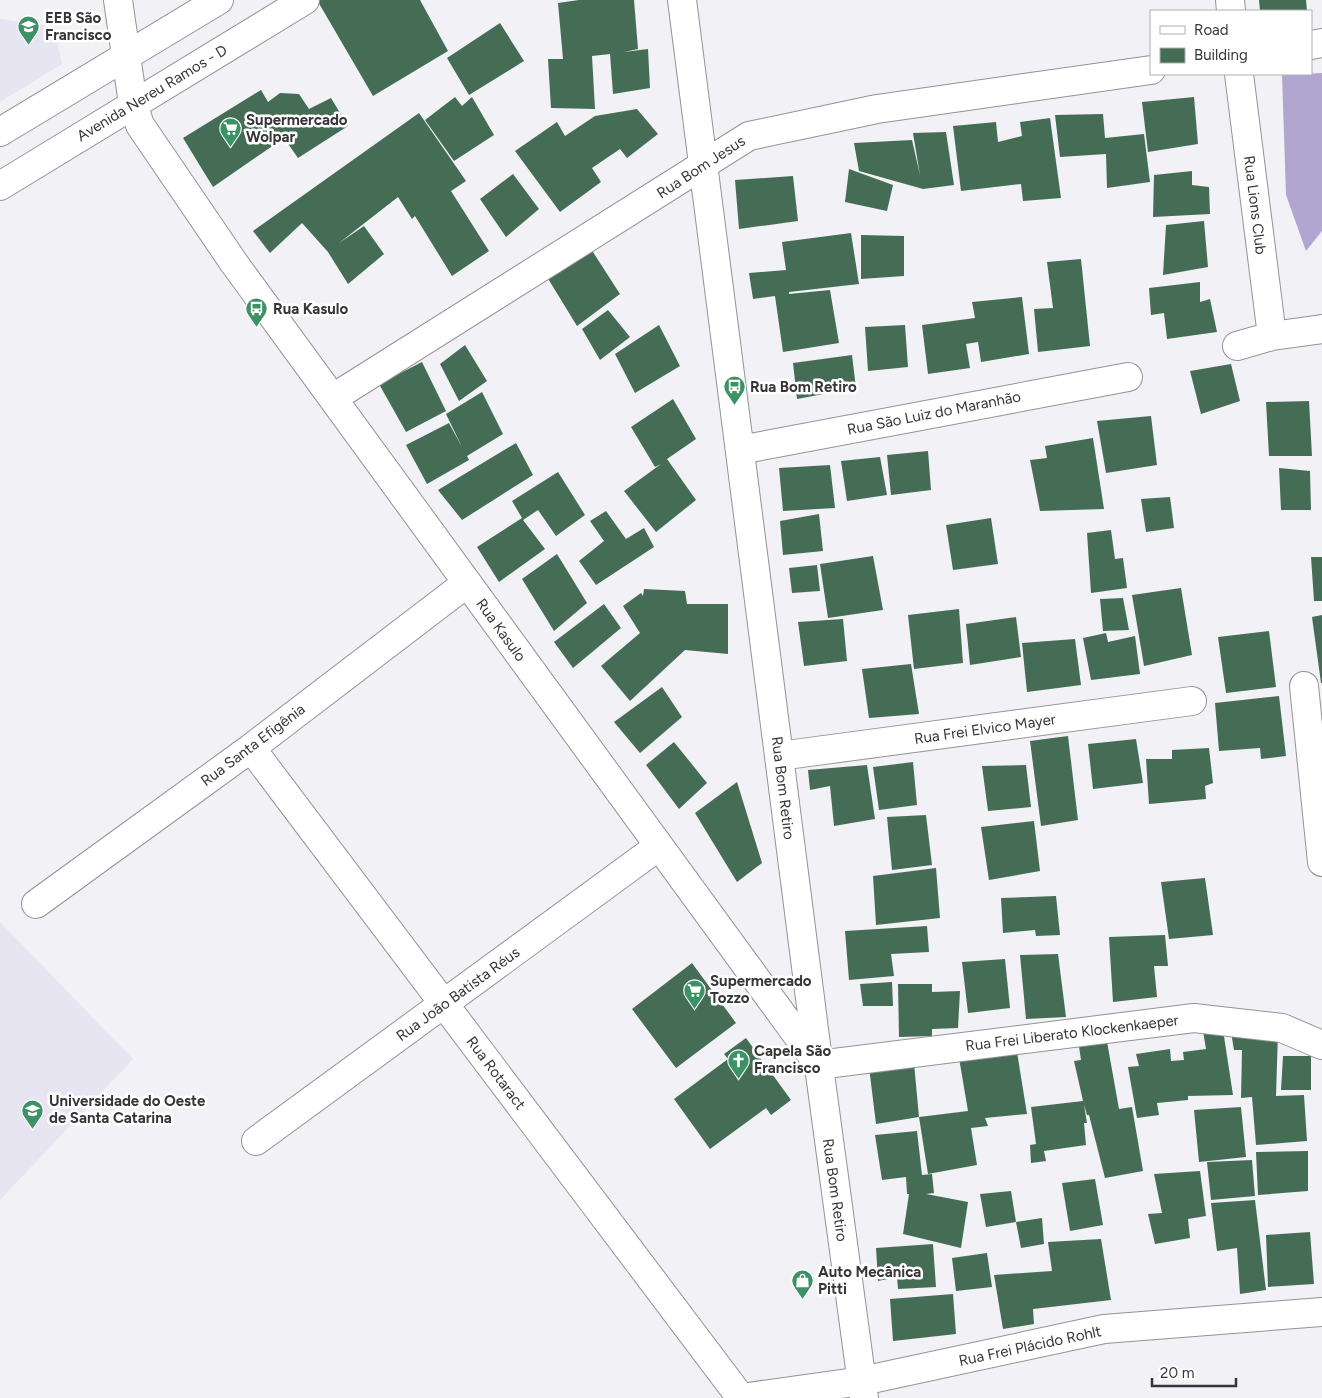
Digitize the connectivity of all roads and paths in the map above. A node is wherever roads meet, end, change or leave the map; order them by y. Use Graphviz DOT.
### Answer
graph roads {
  1 [pos="118,0"];
  2 [pos="219,0"];
  3 [pos="305,0"];
  4 [pos="682,0"];
  5 [pos="127,55"];
  6 [pos="1150,70"];
  7 [pos="1239,75"];
  8 [pos="133,104"];
  9 [pos="0,132"];
  10 [pos="703,166"];
  11 [pos="0,186"];
  12 [pos="1322,329"];
  13 [pos="1272,336"];
  14 [pos="1238,346"];
  15 [pos="1128,377"];
  16 [pos="333,398"];
  17 [pos="740,450"];
  18 [pos="467,583"];
  19 [pos="1304,686"];
  20 [pos="1192,701"];
  21 [pos="251,748"];
  22 [pos="779,756"];
  23 [pos="658,846"];
  24 [pos="1322,862"];
  25 [pos="36,904"];
  26 [pos="444,1004"];
  27 [pos="1322,1046"];
  28 [pos="818,1065"];
  29 [pos="256,1141"];
  30 [pos="1322,1312"];
  31 [pos="863,1390"];
  32 [pos="741,1398"];
  1 -- 5 [label="street, Rua Kasulo"];
  2 -- 5 [label="street"];
  3 -- 8 [label="street, Avenida Nereu Ramos - D"];
  4 -- 10 [label="street, Rua Bom Retiro"];
  5 -- 8 [label="street, Rua Kasulo"];
  5 -- 9 [label="street"];
  6 -- 10 [label="street, Rua Bom Jesus"];
  7 -- 13 [label="street, Rua Lions Club"];
  8 -- 11 [label="street, Avenida Nereu Ramos - D"];
  8 -- 16 [label="street, Rua Kasulo"];
  10 -- 16 [label="street, Rua Bom Jesus"];
  10 -- 17 [label="street, Rua Bom Retiro"];
  12 -- 13 [label="street"];
  13 -- 14 [label="street"];
  15 -- 17 [label="street, Rua São Luiz do Maranhão"];
  16 -- 18 [label="street, Rua Kasulo"];
  17 -- 22 [label="street, Rua Bom Retiro"];
  18 -- 21 [label="street, Rua Santa Efigênia"];
  18 -- 23 [label="street, Rua Kasulo"];
  19 -- 24 [label="street"];
  20 -- 22 [label="street, Rua Frei Elvico Mayer"];
  21 -- 25 [label="street, Rua Santa Efigênia"];
  21 -- 26 [label="street, Rua Rotaract"];
  22 -- 28 [label="street, Rua Bom Retiro"];
  23 -- 26 [label="street, Rua João Batista Réus"];
  23 -- 28 [label="street, Rua Kasulo"];
  26 -- 29 [label="street, Rua João Batista Réus"];
  26 -- 32 [label="street, Rua Rotaract"];
  27 -- 28 [label="street, Rua Frei Liberato Klockenkaeper"];
  28 -- 31 [label="street, Rua Bom Retiro"];
  30 -- 31 [label="street, Rua Frei Plácido Rohlt"];
  31 -- 32 [label="street, Rua Frei Plácido Rohlt"];
}
